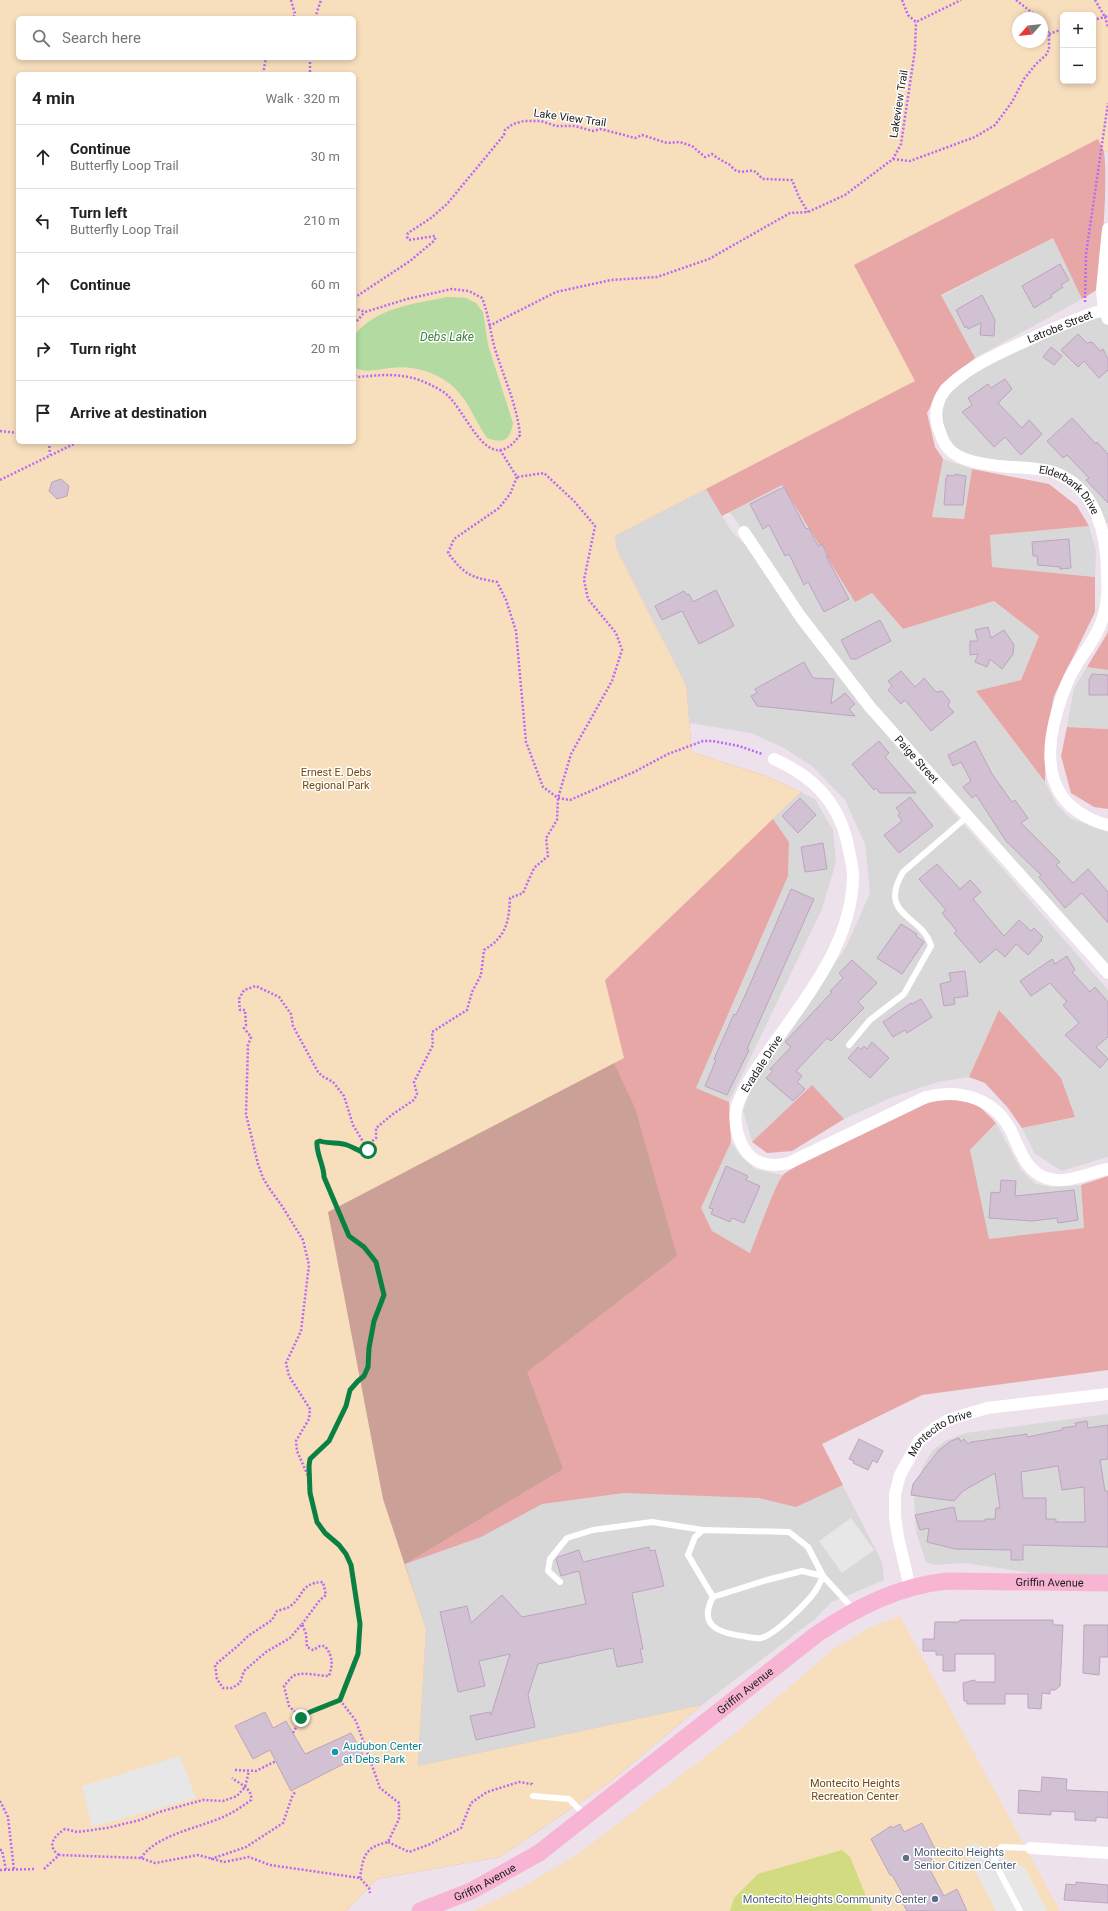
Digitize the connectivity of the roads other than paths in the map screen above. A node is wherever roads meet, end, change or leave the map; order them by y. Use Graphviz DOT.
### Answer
graph roads {
  1 [pos="1108,230"];
  2 [pos="1106,315"];
  3 [pos="948,387"];
  4 [pos="744,532"];
  5 [pos="774,758"];
  6 [pos="968,816"];
  7 [pos="1108,825"];
  8 [pos="1108,973"];
  9 [pos="849,1045"];
  10 [pos="1108,1169"];
  11 [pos="1108,1394"];
  12 [pos="703,1530"];
  13 [pos="823,1576"];
  14 [pos="560,1582"];
  15 [pos="1108,1583"];
  16 [pos="910,1588"];
  17 [pos="713,1597"];
  18 [pos="854,1610"];
  19 [pos="533,1796"];
  20 [pos="586,1816"];
  21 [pos="1030,1848"];
  22 [pos="1108,1852"];
  23 [pos="420,1911"];
  24 [pos="1020,1911"];
  1 -- 2 [label="street, Latrobe Street"];
  2 -- 3 [label="street, Latrobe Street"];
  3 -- 7 [label="street, Elderbank Drive"];
  4 -- 6 [label="street, Paige Street"];
  5 -- 10 [label="street, Evadale Drive"];
  6 -- 8 [label="street, Paige Street"];
  6 -- 9 [label="lane"];
  11 -- 16 [label="street, Montecito Drive"];
  12 -- 13 [label="lane"];
  12 -- 14 [label="lane"];
  12 -- 17 [label="lane"];
  13 -- 17 [label="lane"];
  13 -- 17 [label="lane"];
  13 -- 18 [label="lane"];
  15 -- 16 [label="street, Griffin Avenue"];
  16 -- 18 [label="street, Griffin Avenue"];
  18 -- 20 [label="street, Griffin Avenue"];
  19 -- 20 [label="lane"];
  20 -- 23 [label="street, Griffin Avenue"];
  21 -- 22 [label="street"];
  21 -- 24 [label="lane"];
}
